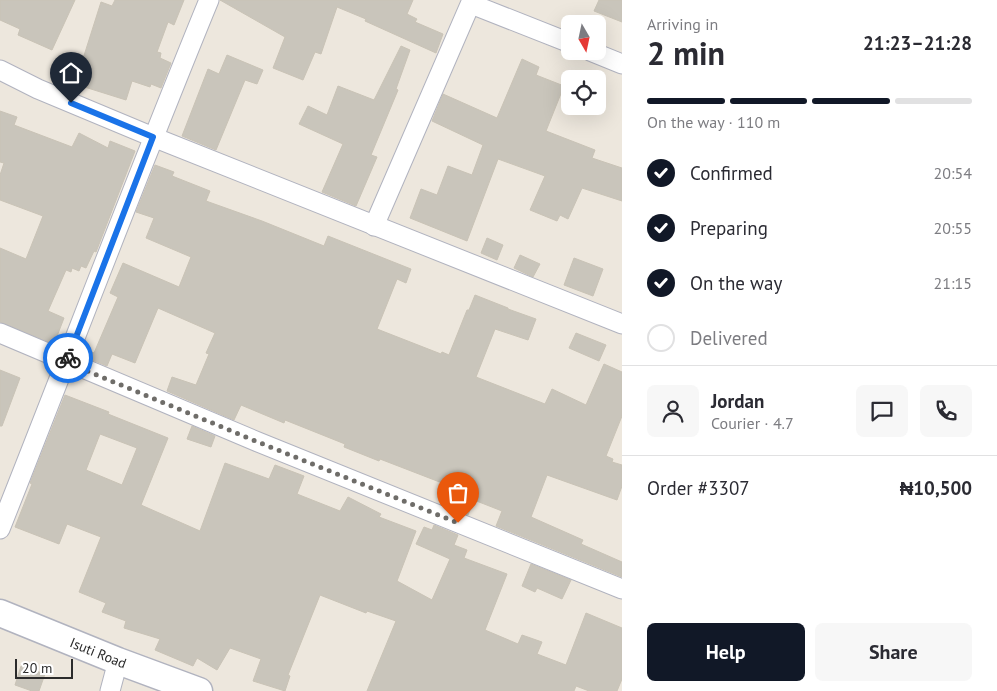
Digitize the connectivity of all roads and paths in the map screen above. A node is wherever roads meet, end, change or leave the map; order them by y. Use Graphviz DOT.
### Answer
graph roads {
  1 [pos="209,0"];
  2 [pos="472,2"];
  3 [pos="561,39"];
  4 [pos="606,58"];
  5 [pos="622,64"];
  6 [pos="0,70"];
  7 [pos="153,137"];
  8 [pos="374,226"];
  9 [pos="622,324"];
  10 [pos="0,334"];
  11 [pos="67,362"];
  12 [pos="0,529"];
  13 [pos="622,589"];
  14 [pos="0,613"];
  15 [pos="118,661"];
  16 [pos="110,691"];
  17 [pos="198,691"];
  1 -- 7 [label="street"];
  2 -- 3 [label="street"];
  2 -- 8 [label="street"];
  4 -- 5 [label="street"];
  6 -- 7 [label="street"];
  7 -- 8 [label="street"];
  7 -- 11 [label="street"];
  8 -- 9 [label="street"];
  10 -- 11 [label="street"];
  11 -- 12 [label="street"];
  11 -- 13 [label="street"];
  14 -- 15 [label="street, Isuti Road"];
  15 -- 16 [label="street"];
  15 -- 17 [label="street, Isuti Road"];
}
